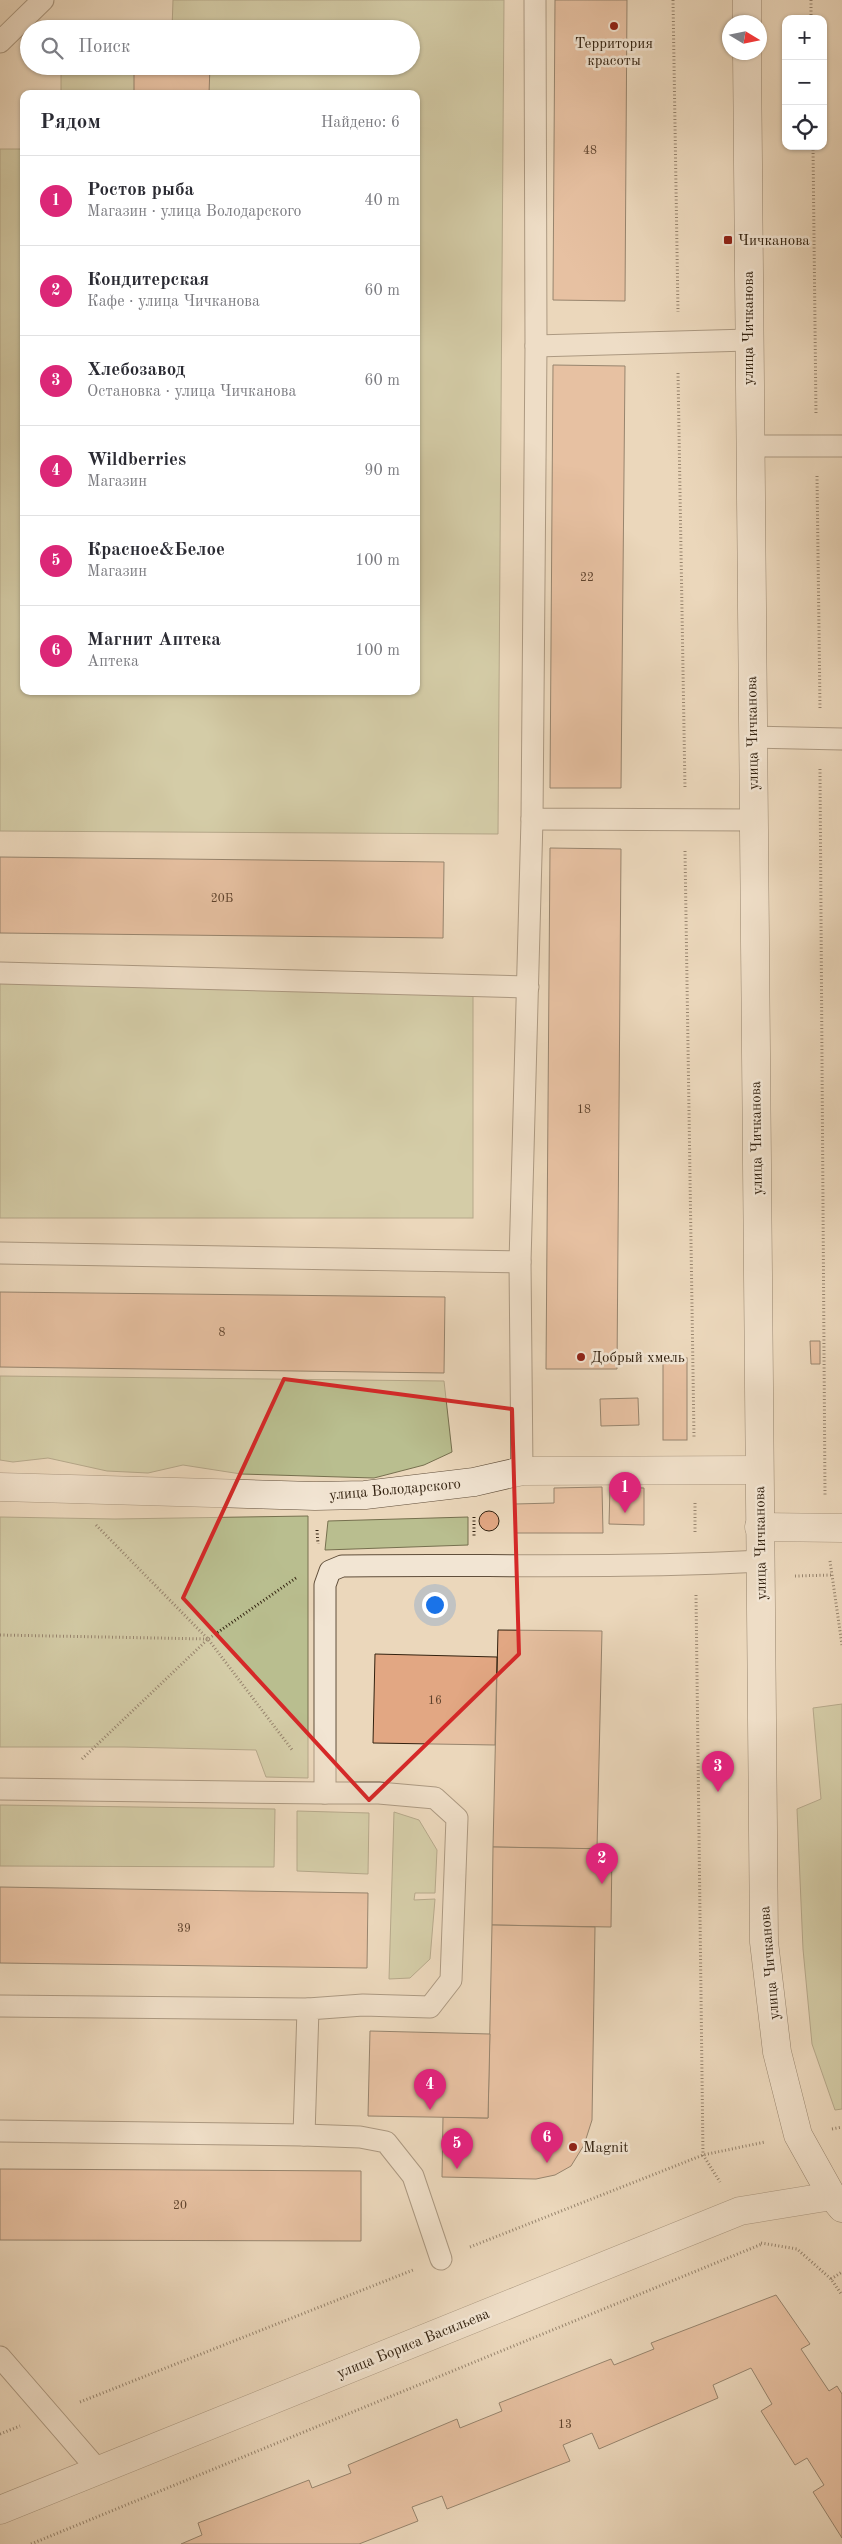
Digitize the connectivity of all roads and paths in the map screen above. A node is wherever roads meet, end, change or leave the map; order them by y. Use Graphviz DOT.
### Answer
graph roads {
  1 [pos="43,0"];
  2 [pos="535,0"];
  3 [pos="673,0"];
  4 [pos="747,0"];
  5 [pos="811,0"];
  6 [pos="747,15"];
  7 [pos="811,15"];
  8 [pos="23,20"];
  9 [pos="20,22"];
  10 [pos="0,42"];
  11 [pos="747,60"];
  12 [pos="812,150"];
  13 [pos="748,340"];
  14 [pos="678,342"];
  15 [pos="536,346"];
  16 [pos="749,446"];
  17 [pos="816,446"];
  18 [pos="842,446"];
  19 [pos="752,737"];
  20 [pos="820,737"];
  21 [pos="842,739"];
  22 [pos="532,819"];
  23 [pos="685,820"];
  24 [pos="753,820"];
  25 [pos="0,973"];
  26 [pos="528,987"];
  27 [pos="0,1253"];
  28 [pos="520,1262"];
  29 [pos="694,1469"];
  30 [pos="759,1470"];
  31 [pos="522,1471"];
  32 [pos="474,1482"];
  33 [pos="0,1487"];
  34 [pos="58,1487"];
  35 [pos="315,1496"];
  36 [pos="759,1527"];
  37 [pos="834,1528"];
  38 [pos="761,1561"];
  39 [pos="474,1564"];
  40 [pos="696,1565"];
  41 [pos="330,1571"];
  42 [pos="292,1580"];
  43 [pos="0,1635"];
  44 [pos="208,1639"];
  45 [pos="842,1645"];
  46 [pos="0,1790"];
  47 [pos="50,1790"];
  48 [pos="325,1793"];
  49 [pos="0,2006"];
  50 [pos="308,2009"];
  51 [pos="0,2131"];
  52 [pos="304,2134"];
  53 [pos="839,2198"];
  54 [pos="740,2211"];
  55 [pos="762,2244"];
  56 [pos="441,2259"];
  57 [pos="842,2272"];
  58 [pos="831,2279"];
  59 [pos="842,2294"];
  60 [pos="0,2357"];
  61 [pos="98,2470"];
  62 [pos="0,2510"];
  63 [pos="31,2544"];
  1 -- 8 [label="lane"];
  2 -- 15 [label="lane"];
  3 -- 14 [label="path"];
  4 -- 6 [label="main road"];
  5 -- 7 [label="path"];
  9 -- 10 [label="lane"];
  11 -- 13 [label="main road, улица Чичканова"];
  12 -- 17 [label="path"];
  13 -- 14 [label="lane"];
  13 -- 16 [label="main road, улица Чичканова"];
  14 -- 15 [label="lane"];
  14 -- 23 [label="path"];
  15 -- 22 [label="lane"];
  16 -- 17 [label="lane"];
  16 -- 19 [label="main road, улица Чичканова"];
  17 -- 18 [label="lane"];
  17 -- 20 [label="path"];
  19 -- 20 [label="lane"];
  19 -- 24 [label="main road, улица Чичканова"];
  20 -- 21 [label="lane"];
  20 -- 37 [label="path"];
  22 -- 23 [label="lane"];
  22 -- 26 [label="lane"];
  23 -- 24 [label="lane"];
  23 -- 29 [label="path"];
  24 -- 30 [label="main road, улица Чичканова"];
  25 -- 26 [label="lane"];
  26 -- 28 [label="lane"];
  27 -- 28 [label="lane"];
  28 -- 31 [label="lane"];
  29 -- 30 [label="main road, улица Володарского"];
  29 -- 31 [label="main road, улица Володарского"];
  29 -- 40 [label="path"];
  30 -- 36 [label="main road, улица Чичканова"];
  31 -- 32 [label="main road, улица Володарского"];
  32 -- 35 [label="main road, улица Володарского"];
  32 -- 39 [label="path"];
  33 -- 34 [label="main road, улица Володарского"];
  34 -- 35 [label="main road, улица Володарского"];
  34 -- 44 [label="path"];
  35 -- 41 [label="path"];
  36 -- 37 [label="main road"];
  36 -- 38 [label="main road, улица Чичканова"];
  37 -- 45 [label="path"];
  38 -- 40 [label="lane"];
  38 -- 53 [label="main road, улица Чичканова"];
  39 -- 40 [label="lane"];
  39 -- 41 [label="lane"];
  40 -- 54 [label="path"];
  41 -- 48 [label="lane"];
  42 -- 44 [label="path"];
  43 -- 44 [label="path"];
  44 -- 47 [label="path"];
  44 -- 48 [label="path"];
  46 -- 47 [label="lane"];
  47 -- 48 [label="lane"];
  48 -- 50 [label="lane"];
  49 -- 50 [label="lane"];
  50 -- 52 [label="lane"];
  51 -- 52 [label="lane"];
  52 -- 56 [label="lane"];
  53 -- 54 [label="main road, улица Бориса Васильева"];
  54 -- 55 [label="path"];
  54 -- 61 [label="main road, улица Бориса Васильева"];
  55 -- 58 [label="path"];
  55 -- 63 [label="path"];
  57 -- 58 [label="path"];
  58 -- 59 [label="path"];
  60 -- 61 [label="lane"];
  61 -- 62 [label="main road, улица Бориса Васильева"];
}
